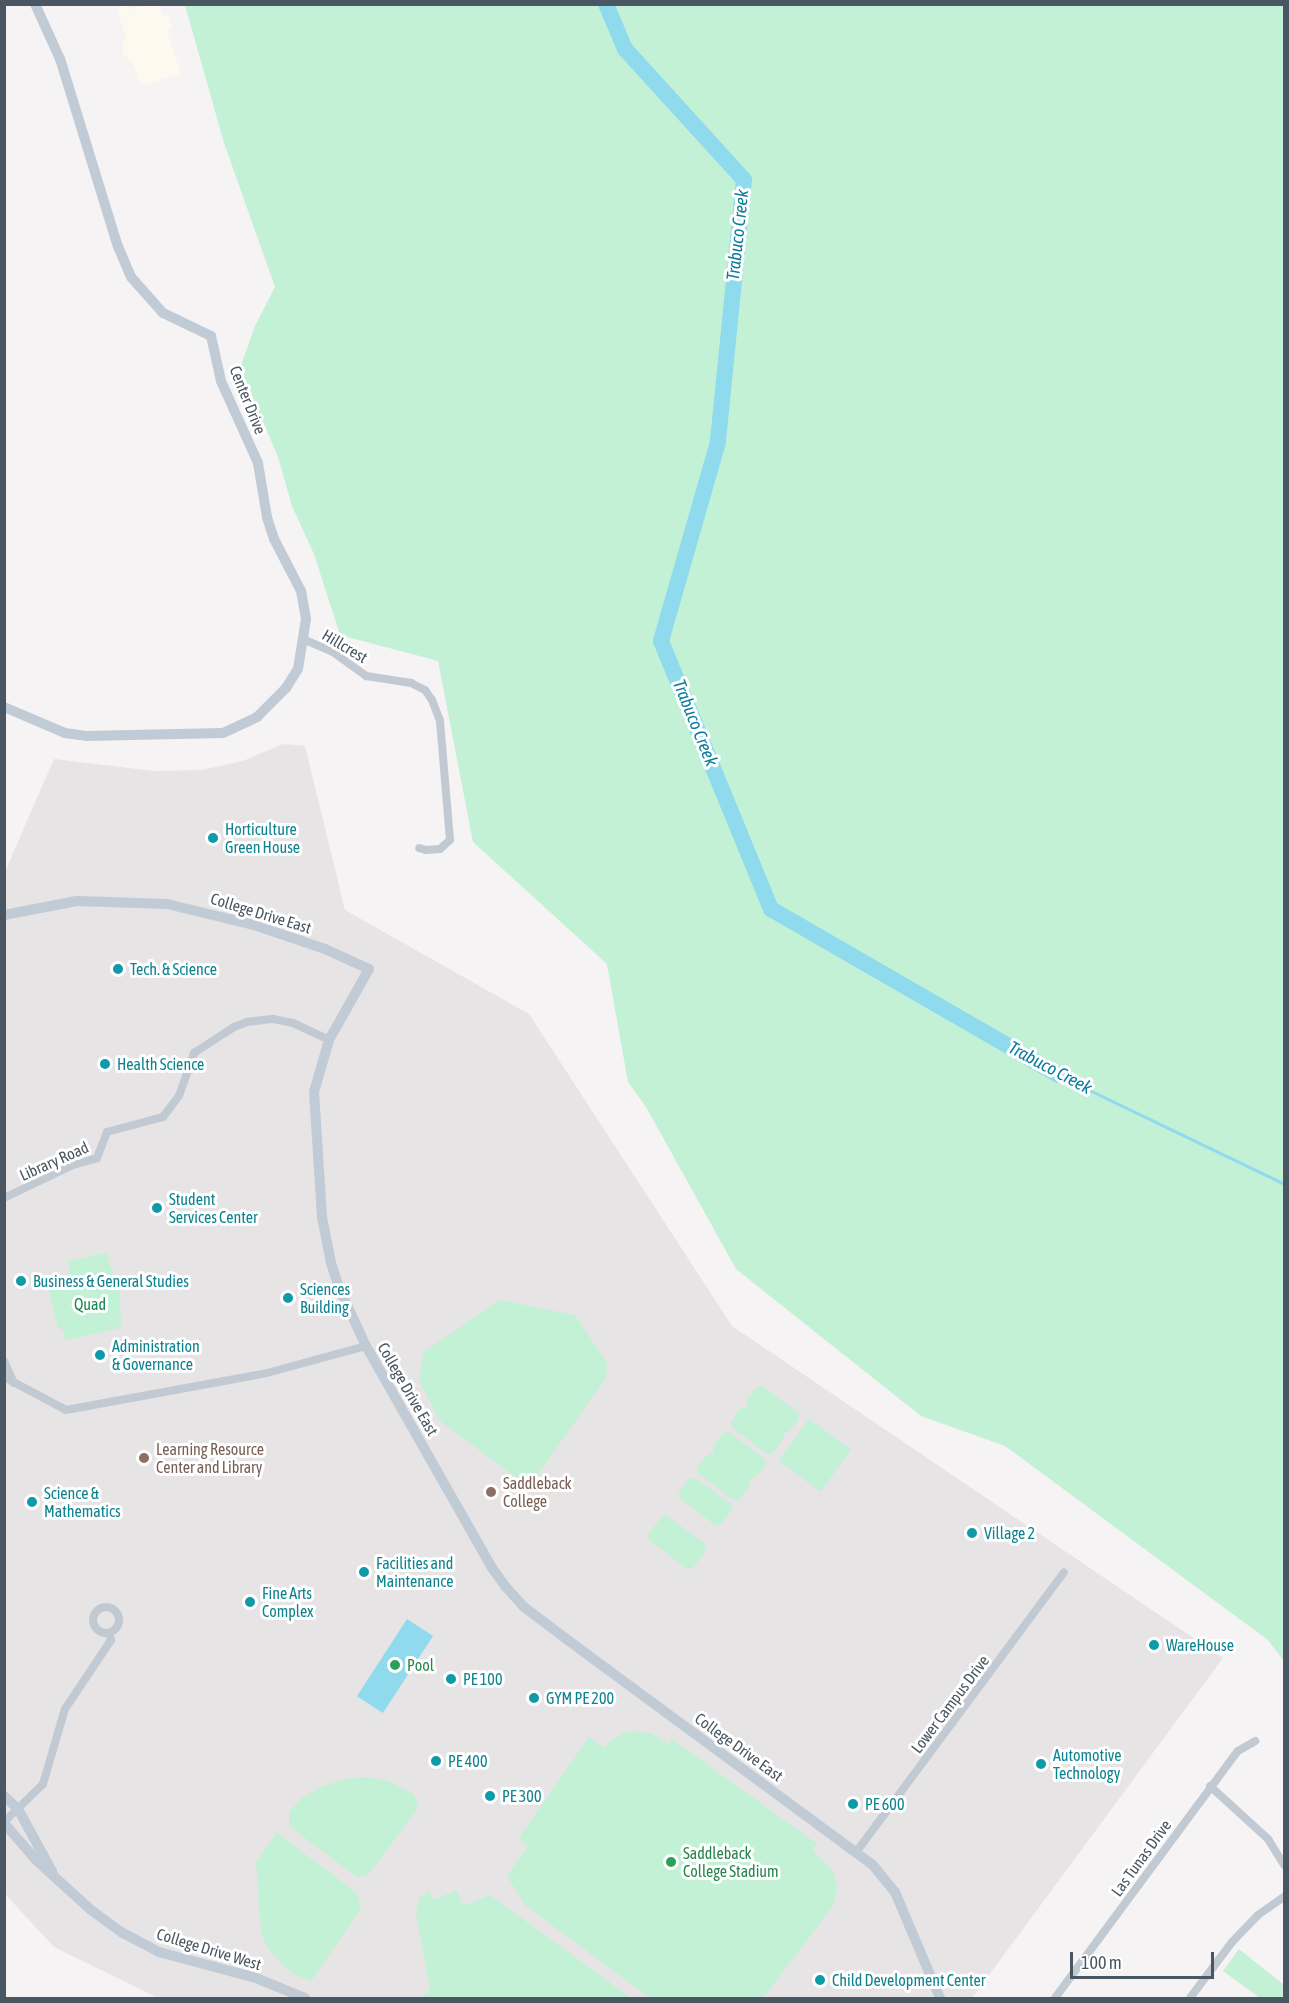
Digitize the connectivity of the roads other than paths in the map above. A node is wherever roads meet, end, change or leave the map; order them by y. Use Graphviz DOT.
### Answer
graph roads {
  1 [pos="35,4"];
  2 [pos="304,640"];
  3 [pos="4,707"];
  4 [pos="419,848"];
  5 [pos="4,915"];
  6 [pos="329,1040"];
  7 [pos="4,1198"];
  8 [pos="366,1346"];
  9 [pos="4,1361"];
  10 [pos="4,1377"];
  11 [pos="14,1383"];
  12 [pos="1064,1572"];
  13 [pos="109,1633"];
  14 [pos="1255,1741"];
  15 [pos="1210,1786"];
  16 [pos="4,1796"];
  17 [pos="18,1809"];
  18 [pos="4,1822"];
  19 [pos="857,1851"];
  20 [pos="1284,1864"];
  21 [pos="54,1874"];
  22 [pos="1284,1897"];
  23 [pos="305,1998"];
  24 [pos="940,1998"];
  25 [pos="1055,1998"];
  26 [pos="1190,1998"];
  1 -- 2 [label="street, Center Drive"];
  2 -- 3 [label="street, Hillcrest"];
  2 -- 4 [label="street, Hillcrest"];
  5 -- 6 [label="street, College Drive East"];
  6 -- 7 [label="street, Library Road"];
  6 -- 8 [label="street, College Drive East"];
  8 -- 11 [label="street"];
  8 -- 19 [label="street, College Drive East"];
  9 -- 11 [label="street"];
  10 -- 11 [label="street"];
  12 -- 19 [label="street, Lower Campus Drive"];
  13 -- 17 [label="street"];
  14 -- 15 [label="street, Las Tunas Drive"];
  15 -- 20 [label="street"];
  15 -- 25 [label="street, Las Tunas Drive"];
  16 -- 17 [label="street, College Drive West"];
  17 -- 18 [label="street"];
  17 -- 21 [label="street, College Drive West"];
  18 -- 21 [label="street, College Drive West"];
  19 -- 24 [label="street, College Drive East"];
  21 -- 23 [label="street, College Drive West"];
  22 -- 26 [label="street"];
}
